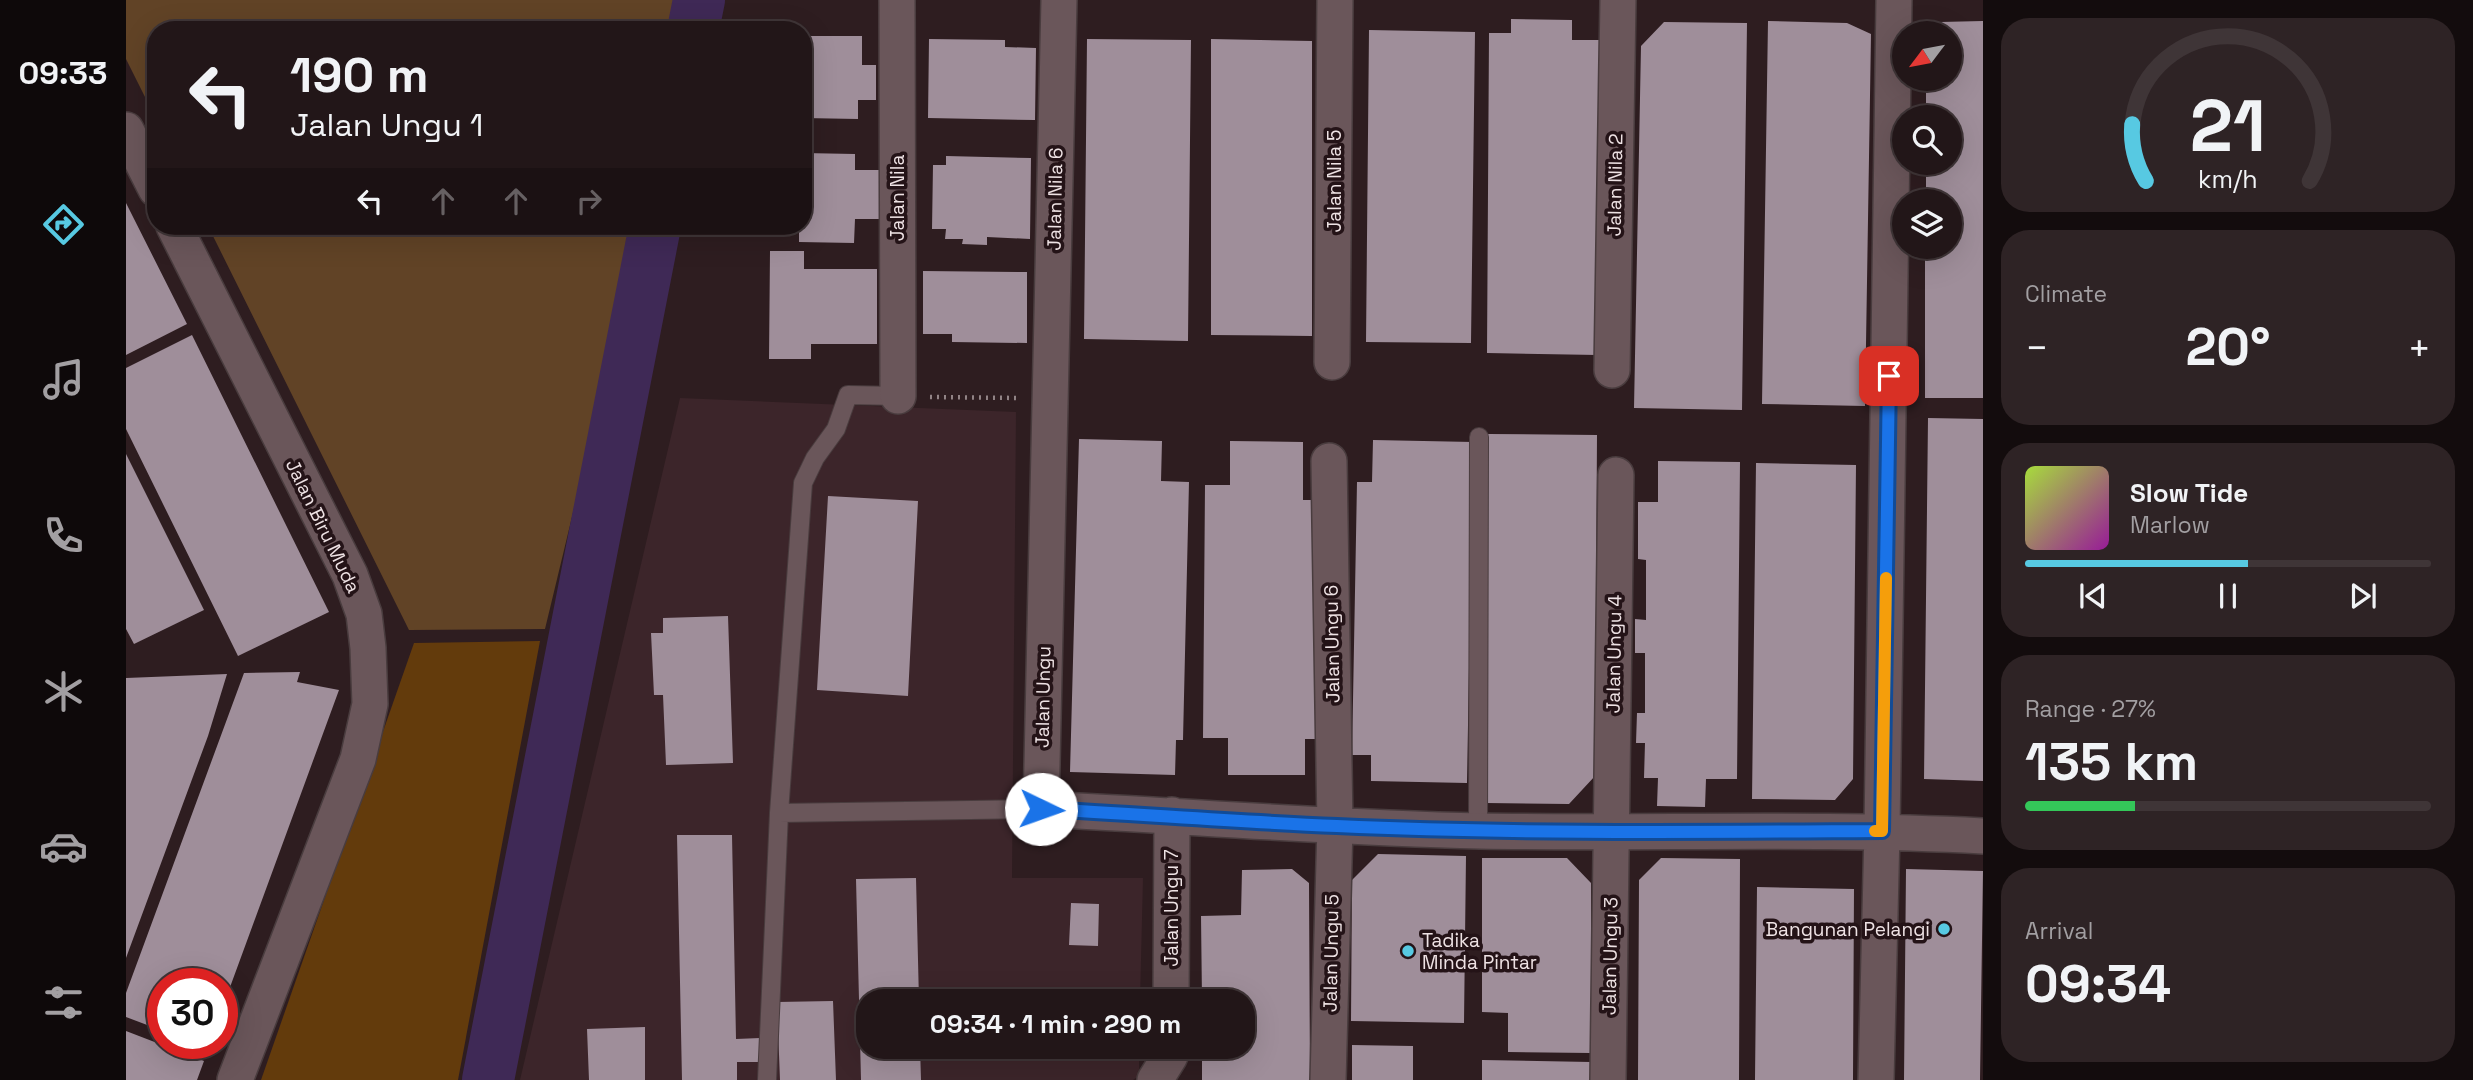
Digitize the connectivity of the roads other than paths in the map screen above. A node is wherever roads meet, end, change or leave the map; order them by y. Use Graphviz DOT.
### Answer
graph roads {
  1 [pos="897,0"];
  2 [pos="1059,0"];
  3 [pos="1335,0"];
  4 [pos="1618,0"];
  5 [pos="1894,0"];
  6 [pos="126,130"];
  7 [pos="147,171"];
  8 [pos="179,235"];
  9 [pos="1332,362"];
  10 [pos="1612,370"];
  11 [pos="898,396"];
  12 [pos="1050,398"];
  13 [pos="1479,438"];
  14 [pos="1329,461"];
  15 [pos="1616,475"];
  16 [pos="1041,809"];
  17 [pos="779,813"];
  18 [pos="1172,815"];
  19 [pos="1335,826"];
  20 [pos="1478,831"];
  21 [pos="1882,831"];
  22 [pos="1612,833"];
  23 [pos="1983,836"];
  24 [pos="1171,989"];
  25 [pos="1168,1059"];
  26 [pos="235,1080"];
  27 [pos="767,1080"];
  28 [pos="1155,1080"];
  29 [pos="1328,1080"];
  30 [pos="1608,1080"];
  31 [pos="1876,1080"];
  1 -- 11 [label="street, Jalan Nila"];
  2 -- 12 [label="street, Jalan Nila 6"];
  3 -- 9 [label="street, Jalan Nila 5"];
  4 -- 10 [label="street, Jalan Nila 2"];
  5 -- 21 [label="street"];
  6 -- 7 [label="street"];
  8 -- 26 [label="street, Jalan Biru Muda"];
  11 -- 17 [label="lane"];
  12 -- 16 [label="street, Jalan Ungu"];
  13 -- 20 [label="lane"];
  14 -- 19 [label="street, Jalan Ungu 6"];
  15 -- 22 [label="street, Jalan Ungu 4"];
  16 -- 17 [label="lane"];
  16 -- 18 [label="street"];
  17 -- 27 [label="lane"];
  18 -- 19 [label="street"];
  18 -- 24 [label="street, Jalan Ungu 7"];
  19 -- 20 [label="street"];
  19 -- 29 [label="street, Jalan Ungu 5"];
  20 -- 22 [label="street"];
  21 -- 22 [label="street"];
  21 -- 23 [label="street"];
  21 -- 31 [label="street"];
  22 -- 30 [label="street, Jalan Ungu 3"];
  25 -- 28 [label="street"];
}
